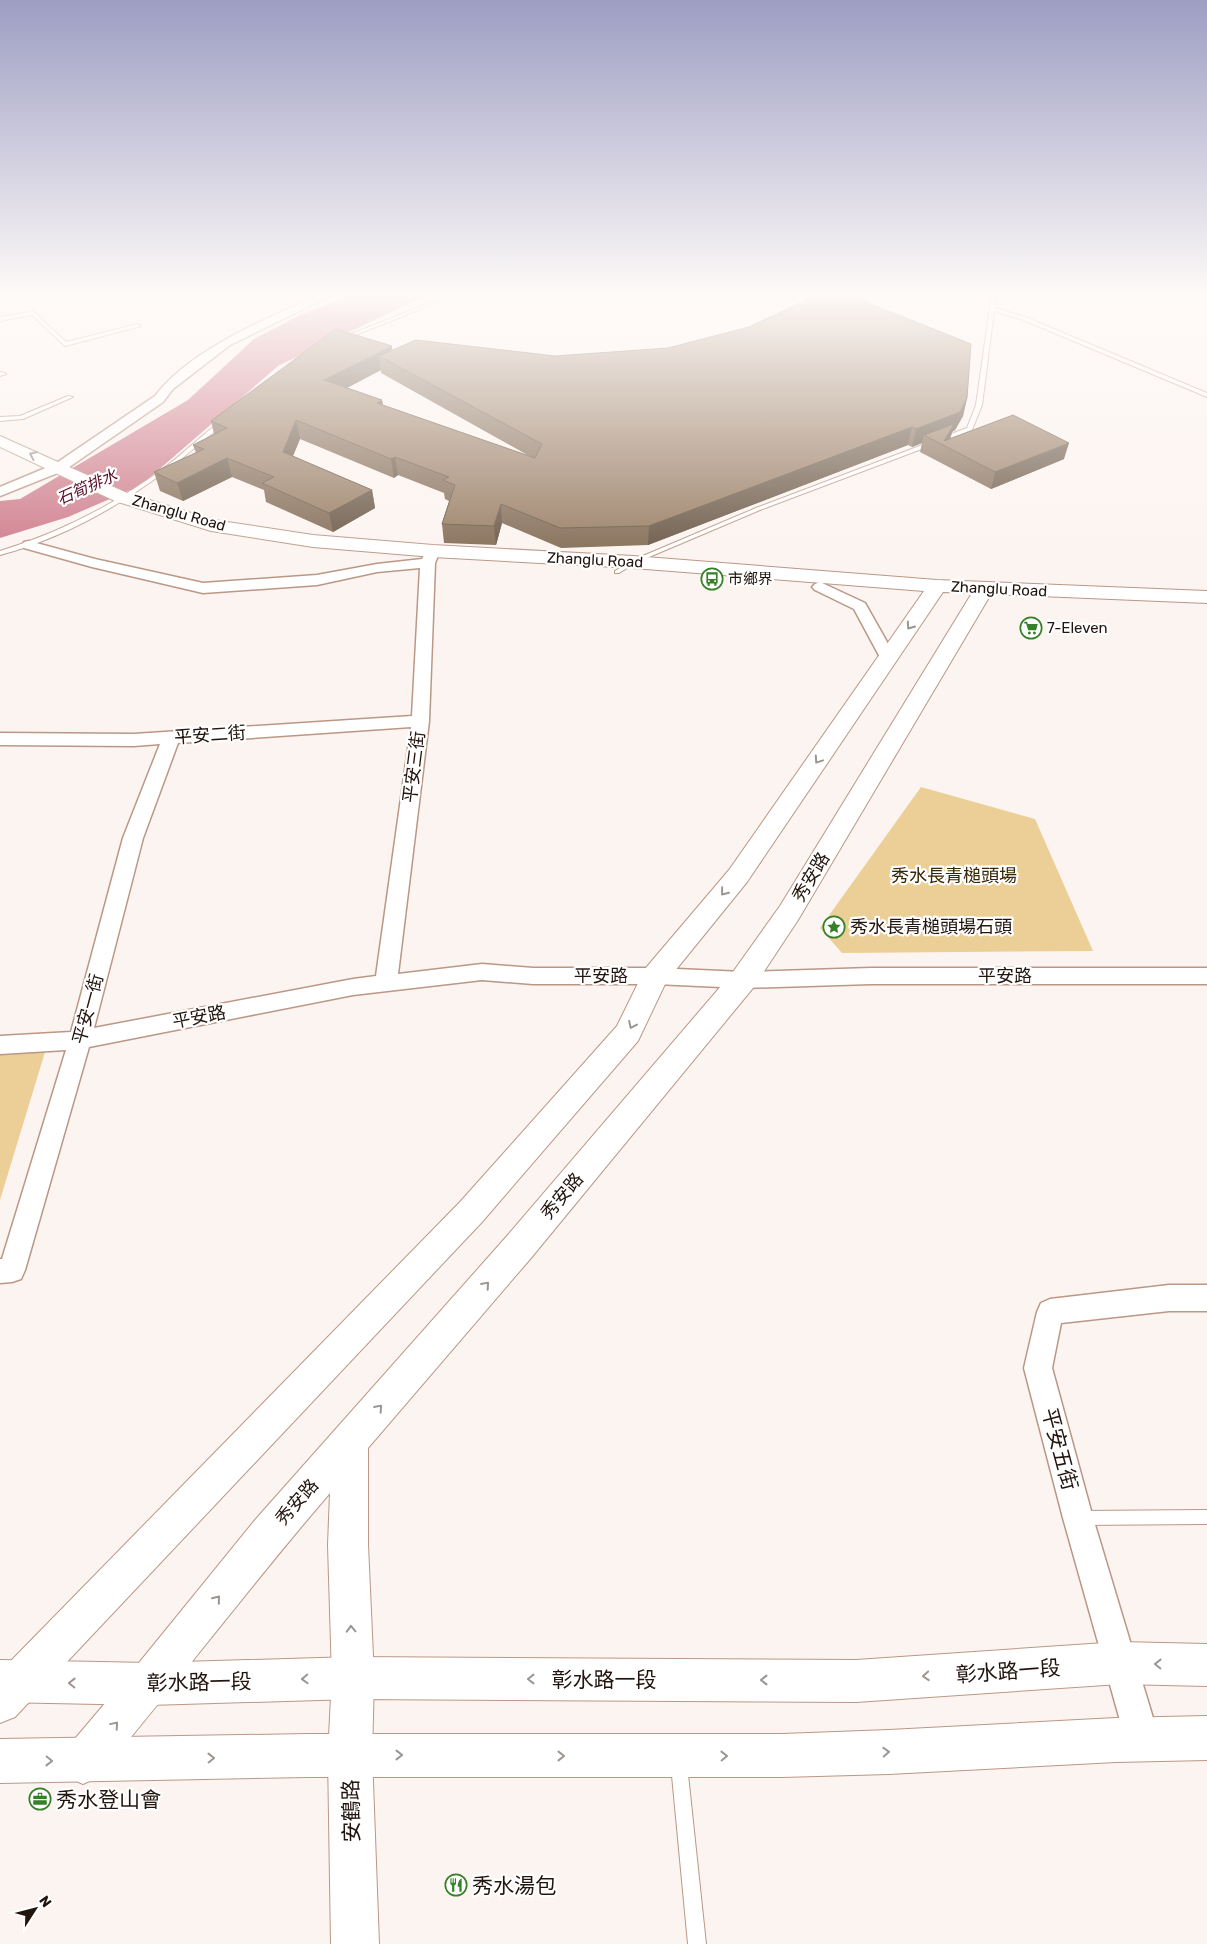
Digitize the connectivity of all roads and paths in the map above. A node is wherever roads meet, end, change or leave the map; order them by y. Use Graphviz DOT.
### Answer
graph roads {
  1 [pos="171,385"];
  2 [pos="982,385"];
  3 [pos="1185,385"];
  4 [pos="1207,394"];
  5 [pos="70,397"];
  6 [pos="232,415"];
  7 [pos="0,419"];
  8 [pos="0,440"];
  9 [pos="0,458"];
  10 [pos="53,473"];
  11 [pos="0,492"];
  12 [pos="108,499"];
  13 [pos="29,545"];
  14 [pos="0,553"];
  15 [pos="431,557"];
  16 [pos="625,567"];
  17 [pos="820,587"];
  18 [pos="934,590"];
  19 [pos="982,594"];
  20 [pos="1207,597"];
  21 [pos="1207,607"];
  22 [pos="888,658"];
  23 [pos="420,721"];
  24 [pos="170,738"];
  25 [pos="0,739"];
  26 [pos="655,976"];
  27 [pos="1207,976"];
  28 [pos="743,980"];
  29 [pos="386,983"];
  30 [pos="80,1040"];
  31 [pos="0,1045"];
  32 [pos="0,1271"];
  33 [pos="1207,1298"];
  34 [pos="350,1440"];
  35 [pos="1207,1517"];
  36 [pos="1078,1518"];
  37 [pos="1120,1663"];
  38 [pos="1207,1665"];
  39 [pos="353,1678"];
  40 [pos="149,1684"];
  41 [pos="6,1688"];
  42 [pos="1142,1738"];
  43 [pos="1207,1738"];
  44 [pos="350,1755"];
  45 [pos="678,1757"];
  46 [pos="0,1761"];
  47 [pos="83,1762"];
  48 [pos="355,1944"];
  49 [pos="697,1944"];
  1 -- 10 [label="street"];
  2 -- 16 [label="lane"];
  3 -- 4 [label="lane"];
  5 -- 7 [label="lane"];
  6 -- 12 [label="lane"];
  10 -- 8 [label="main road, Zhanglu Road, one-way"];
  9 -- 10 [label="main road, Zhanglu Road"];
  10 -- 11 [label="street"];
  10 -- 12 [label="main road, Zhanglu Road"];
  12 -- 13 [label="lane"];
  12 -- 15 [label="main road, Zhanglu Road"];
  13 -- 14 [label="lane"];
  13 -- 15 [label="street"];
  15 -- 16 [label="main road, Zhanglu Road"];
  15 -- 23 [label="street, 平安三街"];
  16 -- 17 [label="main road, Zhanglu Road"];
  16 -- 18 [label="main road, Zhanglu Road"];
  17 -- 18 [label="main road, Zhanglu Road"];
  17 -- 22 [label="street"];
  18 -- 19 [label="main road, Zhanglu Road"];
  18 -- 22 [label="main road, one-way"];
  19 -- 20 [label="main road, Zhanglu Road"];
  19 -- 21 [label="main road, Zhanglu Road"];
  19 -- 28 [label="main road, 秀安路"];
  22 -- 26 [label="main road, one-way"];
  23 -- 24 [label="street, 平安二街"];
  23 -- 29 [label="street, 平安三街"];
  24 -- 25 [label="street, 平安二街"];
  24 -- 30 [label="street, 平安一街"];
  26 -- 28 [label="street, 平安路"];
  26 -- 29 [label="street, 平安路"];
  26 -- 41 [label="main road, one-way"];
  27 -- 28 [label="street, 平安路"];
  34 -- 28 [label="main road, 秀安路, one-way"];
  29 -- 30 [label="street, 平安路"];
  30 -- 31 [label="street, 平安路"];
  30 -- 32 [label="street, 平安一街"];
  33 -- 36 [label="street, 平安五街"];
  39 -- 34 [label="main road, 安鶴路, one-way"];
  40 -- 34 [label="main road, 秀安路, one-way"];
  35 -- 36 [label="lane"];
  36 -- 37 [label="street, 平安五街"];
  38 -- 37 [label="main road, 彰水路一段, one-way"];
  37 -- 39 [label="main road, 彰水路一段, one-way"];
  37 -- 42 [label="street, 平安五街"];
  39 -- 40 [label="main road, 彰水路一段, one-way"];
  39 -- 44 [label="main road, 安鶴路"];
  40 -- 41 [label="main road, 彰水路一段, one-way"];
  47 -- 40 [label="main road, 秀安路, one-way"];
  42 -- 43 [label="main road"];
  45 -- 42 [label="main road, one-way"];
  44 -- 45 [label="main road, one-way"];
  47 -- 44 [label="main road, one-way"];
  44 -- 48 [label="main road, 安鶴路"];
  45 -- 49 [label="lane"];
  46 -- 47 [label="main road, one-way"];
}
